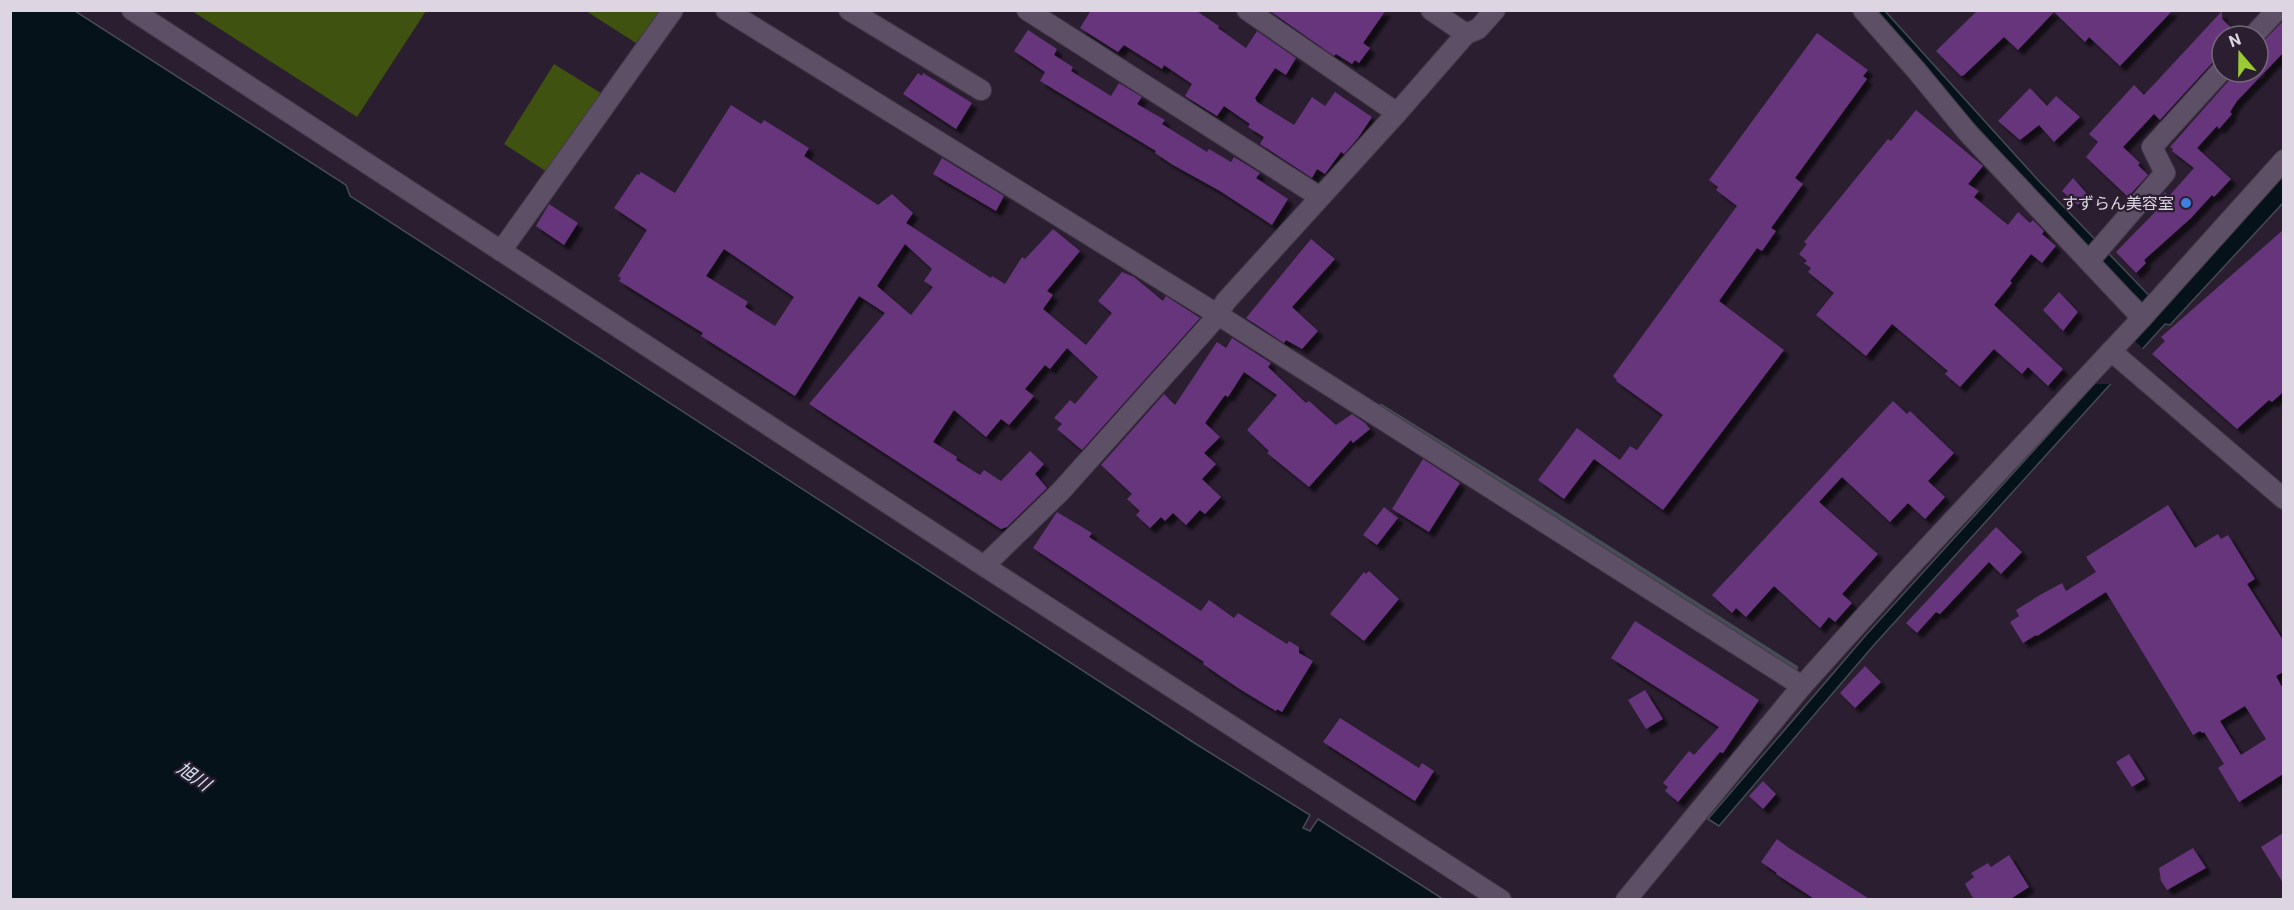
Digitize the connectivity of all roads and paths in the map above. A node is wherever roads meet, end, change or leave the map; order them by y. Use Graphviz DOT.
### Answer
graph roads {
  1 [pos="132,10"];
  2 [pos="672,10"];
  3 [pos="726,10"];
  4 [pos="849,10"];
  5 [pos="1027,10"];
  6 [pos="1247,10"];
  7 [pos="1431,10"];
  8 [pos="1495,10"];
  9 [pos="1863,10"];
  10 [pos="2277,10"];
  11 [pos="2264,24"];
  12 [pos="1466,34"];
  13 [pos="2210,83"];
  14 [pos="981,90"];
  15 [pos="1397,113"];
  16 [pos="2283,160"];
  17 [pos="1320,197"];
  18 [pos="501,251"];
  19 [pos="2094,255"];
  20 [pos="1221,308"];
  21 [pos="2149,310"];
  22 [pos="2111,351"];
  23 [pos="2283,499"];
  24 [pos="984,566"];
  25 [pos="1802,686"];
  26 [pos="1501,900"];
  27 [pos="1626,900"];
  1 -- 18 [label="street"];
  2 -- 18 [label="street"];
  3 -- 20 [label="street"];
  4 -- 14 [label="street"];
  5 -- 17 [label="street"];
  6 -- 15 [label="street"];
  7 -- 12 [label="street"];
  8 -- 12 [label="street"];
  9 -- 19 [label="street"];
  10 -- 11 [label="street"];
  12 -- 15 [label="street"];
  13 -- 19 [label="street"];
  15 -- 17 [label="street"];
  16 -- 21 [label="street"];
  17 -- 20 [label="street"];
  18 -- 24 [label="street"];
  19 -- 21 [label="street"];
  20 -- 24 [label="street"];
  20 -- 25 [label="street"];
  21 -- 22 [label="street"];
  22 -- 23 [label="street"];
  22 -- 25 [label="street"];
  24 -- 26 [label="street"];
  25 -- 27 [label="street"];
}
